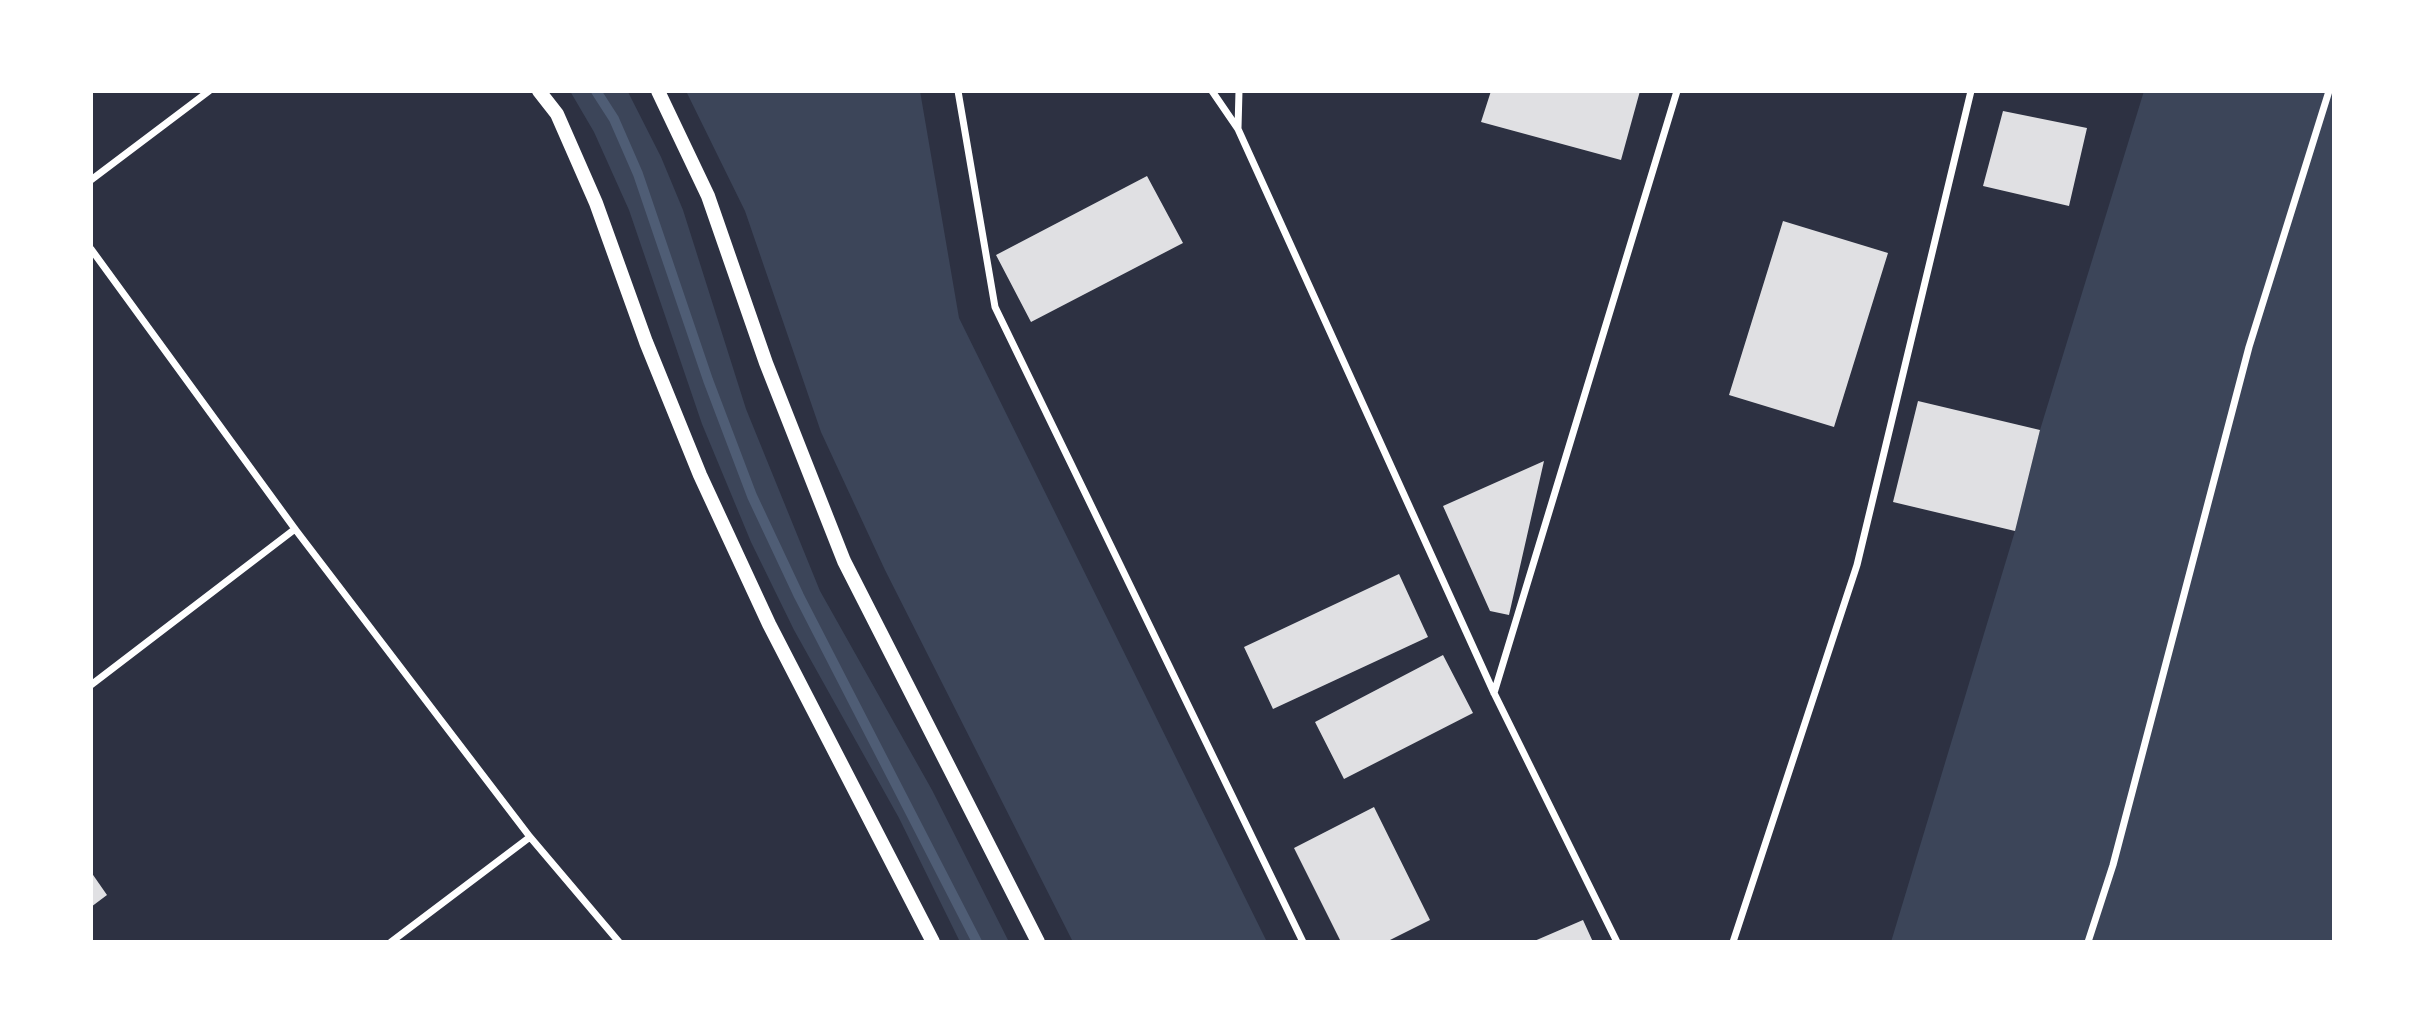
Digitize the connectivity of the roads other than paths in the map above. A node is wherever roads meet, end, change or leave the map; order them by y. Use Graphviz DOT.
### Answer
graph roads {
  1 [pos="209,91"];
  2 [pos="539,91"];
  3 [pos="658,91"];
  4 [pos="958,91"];
  5 [pos="1212,91"];
  6 [pos="1238,91"];
  7 [pos="1677,91"];
  8 [pos="1971,91"];
  9 [pos="2329,91"];
  10 [pos="1238,129"];
  11 [pos="91,180"];
  12 [pos="91,249"];
  13 [pos="295,529"];
  14 [pos="91,685"];
  15 [pos="1494,693"];
  16 [pos="530,836"];
  17 [pos="391,942"];
  18 [pos="618,942"];
  19 [pos="933,942"];
  20 [pos="1038,942"];
  21 [pos="1303,942"];
  22 [pos="1617,942"];
  23 [pos="1733,942"];
  24 [pos="2088,942"];
  1 -- 11 [label="street"];
  2 -- 19 [label="main road"];
  3 -- 20 [label="main road"];
  4 -- 21 [label="street"];
  5 -- 10 [label="street"];
  6 -- 10 [label="street"];
  7 -- 15 [label="street"];
  8 -- 23 [label="street"];
  9 -- 24 [label="street"];
  10 -- 15 [label="street"];
  12 -- 13 [label="street"];
  13 -- 14 [label="street"];
  13 -- 16 [label="street"];
  15 -- 22 [label="street"];
  16 -- 17 [label="street"];
  16 -- 18 [label="street"];
}
